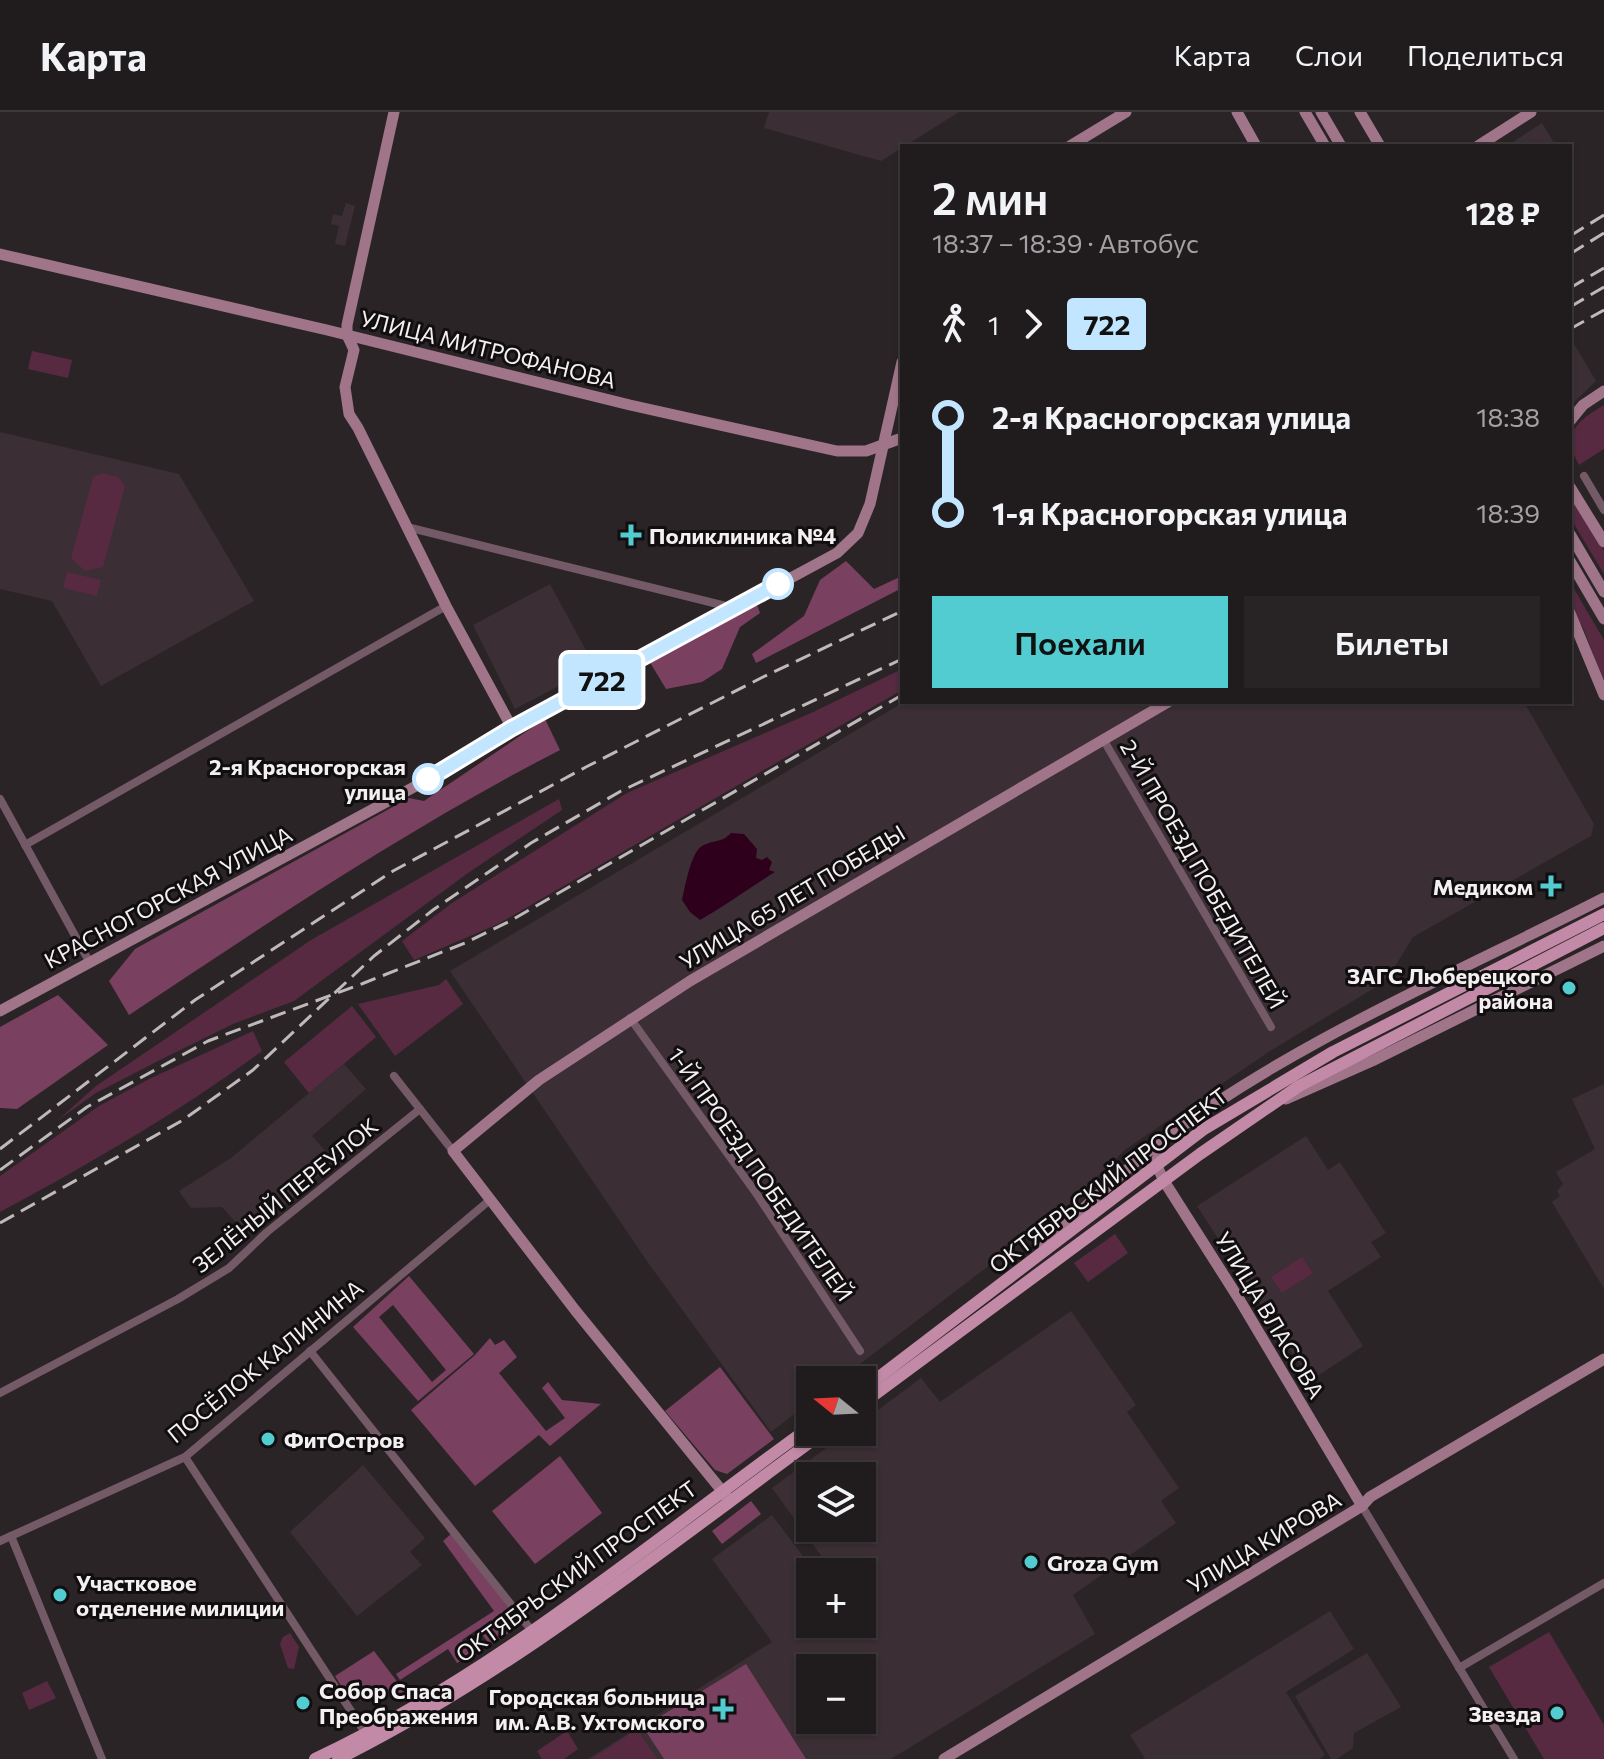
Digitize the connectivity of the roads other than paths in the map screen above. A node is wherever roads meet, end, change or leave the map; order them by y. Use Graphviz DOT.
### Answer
graph roads {
  1 [pos="394,112"];
  2 [pos="1126,112"];
  3 [pos="1237,112"];
  4 [pos="1305,112"];
  5 [pos="1321,112"];
  6 [pos="1360,112"];
  7 [pos="1531,112"];
  8 [pos="1073,144"];
  9 [pos="1255,144"];
  10 [pos="1324,144"];
  11 [pos="1340,144"];
  12 [pos="1379,144"];
  13 [pos="1481,144"];
  14 [pos="0,254"];
  15 [pos="347,335"];
  16 [pos="900,371"];
  17 [pos="1604,391"];
  18 [pos="1572,419"];
  19 [pos="900,439"];
  20 [pos="884,444"];
  21 [pos="1584,476"];
  22 [pos="1572,490"];
  23 [pos="1604,510"];
  24 [pos="407,527"];
  25 [pos="1572,537"];
  26 [pos="1604,542"];
  27 [pos="1572,564"];
  28 [pos="1604,592"];
  29 [pos="446,606"];
  30 [pos="734,608"];
  31 [pos="1572,618"];
  32 [pos="1604,619"];
  33 [pos="1604,695"];
  34 [pos="1164,704"];
  35 [pos="512,728"];
  36 [pos="1103,739"];
  37 [pos="0,799"];
  38 [pos="25,845"];
  39 [pos="1604,898"];
  40 [pos="1604,914"];
  41 [pos="1604,928"];
  42 [pos="1604,946"];
  43 [pos="90,963"];
  44 [pos="0,1011"];
  45 [pos="630,1018"];
  46 [pos="1271,1027"];
  47 [pos="394,1076"];
  48 [pos="420,1109"];
  49 [pos="1260,1111"];
  50 [pos="1162,1141"];
  51 [pos="453,1151"];
  52 [pos="1156,1164"];
  53 [pos="1164,1181"];
  54 [pos="491,1199"];
  55 [pos="1008,1280"];
  56 [pos="310,1351"];
  57 [pos="860,1351"];
  58 [pos="1604,1359"];
  59 [pos="876,1379"];
  60 [pos="0,1393"];
  61 [pos="876,1394"];
  62 [pos="796,1438"];
  63 [pos="803,1446"];
  64 [pos="185,1457"];
  65 [pos="726,1496"];
  66 [pos="1362,1506"];
  67 [pos="11,1536"];
  68 [pos="0,1541"];
  69 [pos="1604,1583"];
  70 [pos="532,1631"];
  71 [pos="1459,1668"];
  72 [pos="366,1734"];
  73 [pos="102,1759"];
  74 [pos="315,1759"];
  75 [pos="338,1759"];
  76 [pos="944,1759"];
  77 [pos="1514,1759"];
  1 -- 15 [label="main road"];
  2 -- 8 [label="main road"];
  3 -- 9 [label="main road"];
  4 -- 10 [label="main road"];
  5 -- 11 [label="main road"];
  6 -- 12 [label="main road"];
  7 -- 13 [label="main road"];
  14 -- 15 [label="main road, УЛИЦА МИТРОФАНОВА"];
  15 -- 20 [label="main road, УЛИЦА МИТРОФАНОВА"];
  15 -- 24 [label="main road"];
  16 -- 20 [label="main road"];
  17 -- 18 [label="main road"];
  19 -- 20 [label="main road, УЛИЦА МИТРОФАНОВА"];
  20 -- 30 [label="main road, КРАСНОГОРСКАЯ УЛИЦА"];
  21 -- 23 [label="street"];
  22 -- 26 [label="main road"];
  24 -- 29 [label="main road"];
  24 -- 30 [label="street"];
  25 -- 28 [label="main road"];
  27 -- 32 [label="main road"];
  29 -- 35 [label="main road"];
  29 -- 38 [label="street"];
  30 -- 35 [label="main road, КРАСНОГОРСКАЯ УЛИЦА"];
  31 -- 33 [label="main road"];
  34 -- 36 [label="main road, УЛИЦА 65 ЛЕТ ПОБЕДЫ"];
  35 -- 43 [label="main road, КРАСНОГОРСКАЯ УЛИЦА"];
  36 -- 45 [label="main road, УЛИЦА 65 ЛЕТ ПОБЕДЫ"];
  36 -- 46 [label="street, 2-Й ПРОЕЗД ПОБЕДИТЕЛЕЙ"];
  37 -- 38 [label="street"];
  38 -- 43 [label="street"];
  39 -- 50 [label="main road"];
  40 -- 52 [label="main road, ОКТЯБРЬСКИЙ ПРОСПЕКТ"];
  41 -- 49 [label="main road, ОКТЯБРЬСКИЙ ПРОСПЕКТ"];
  42 -- 49 [label="main road"];
  43 -- 44 [label="main road, КРАСНОГОРСКАЯ УЛИЦА"];
  45 -- 51 [label="main road, УЛИЦА 65 ЛЕТ ПОБЕДЫ"];
  45 -- 57 [label="street, 1-Й ПРОЕЗД ПОБЕДИТЕЛЕЙ"];
  47 -- 48 [label="street"];
  48 -- 51 [label="street"];
  48 -- 60 [label="street, ЗЕЛЁНЫЙ ПЕРЕУЛОК"];
  49 -- 53 [label="main road, ОКТЯБРЬСКИЙ ПРОСПЕКТ"];
  50 -- 52 [label="main road"];
  50 -- 55 [label="main road"];
  51 -- 54 [label="main road"];
  52 -- 53 [label="main road, УЛИЦА ВЛАСОВА"];
  52 -- 55 [label="main road, ОКТЯБРЬСКИЙ ПРОСПЕКТ"];
  53 -- 61 [label="main road, ОКТЯБРЬСКИЙ ПРОСПЕКТ"];
  53 -- 66 [label="main road, УЛИЦА ВЛАСОВА"];
  54 -- 56 [label="street, ПОСЁЛОК КАЛИНИНА"];
  54 -- 65 [label="main road"];
  55 -- 59 [label="main road, ОКТЯБРЬСКИЙ ПРОСПЕКТ"];
  56 -- 64 [label="street, ПОСЁЛОК КАЛИНИНА"];
  56 -- 70 [label="street"];
  58 -- 66 [label="main road, УЛИЦА КИРОВА"];
  62 -- 65 [label="main road, ОКТЯБРЬСКИЙ ПРОСПЕКТ"];
  63 -- 65 [label="main road, ОКТЯБРЬСКИЙ ПРОСПЕКТ"];
  64 -- 67 [label="street, ПОСЁЛОК КАЛИНИНА"];
  64 -- 72 [label="street"];
  65 -- 70 [label="main road, ОКТЯБРЬСКИЙ ПРОСПЕКТ"];
  65 -- 75 [label="main road, ОКТЯБРЬСКИЙ ПРОСПЕКТ"];
  66 -- 71 [label="street"];
  66 -- 76 [label="main road, УЛИЦА КИРОВА"];
  67 -- 68 [label="street, ПОСЁЛОК КАЛИНИНА"];
  67 -- 73 [label="street"];
  69 -- 71 [label="street"];
  70 -- 72 [label="main road, ОКТЯБРЬСКИЙ ПРОСПЕКТ"];
  71 -- 77 [label="street"];
  72 -- 74 [label="main road, ОКТЯБРЬСКИЙ ПРОСПЕКТ"];
}
